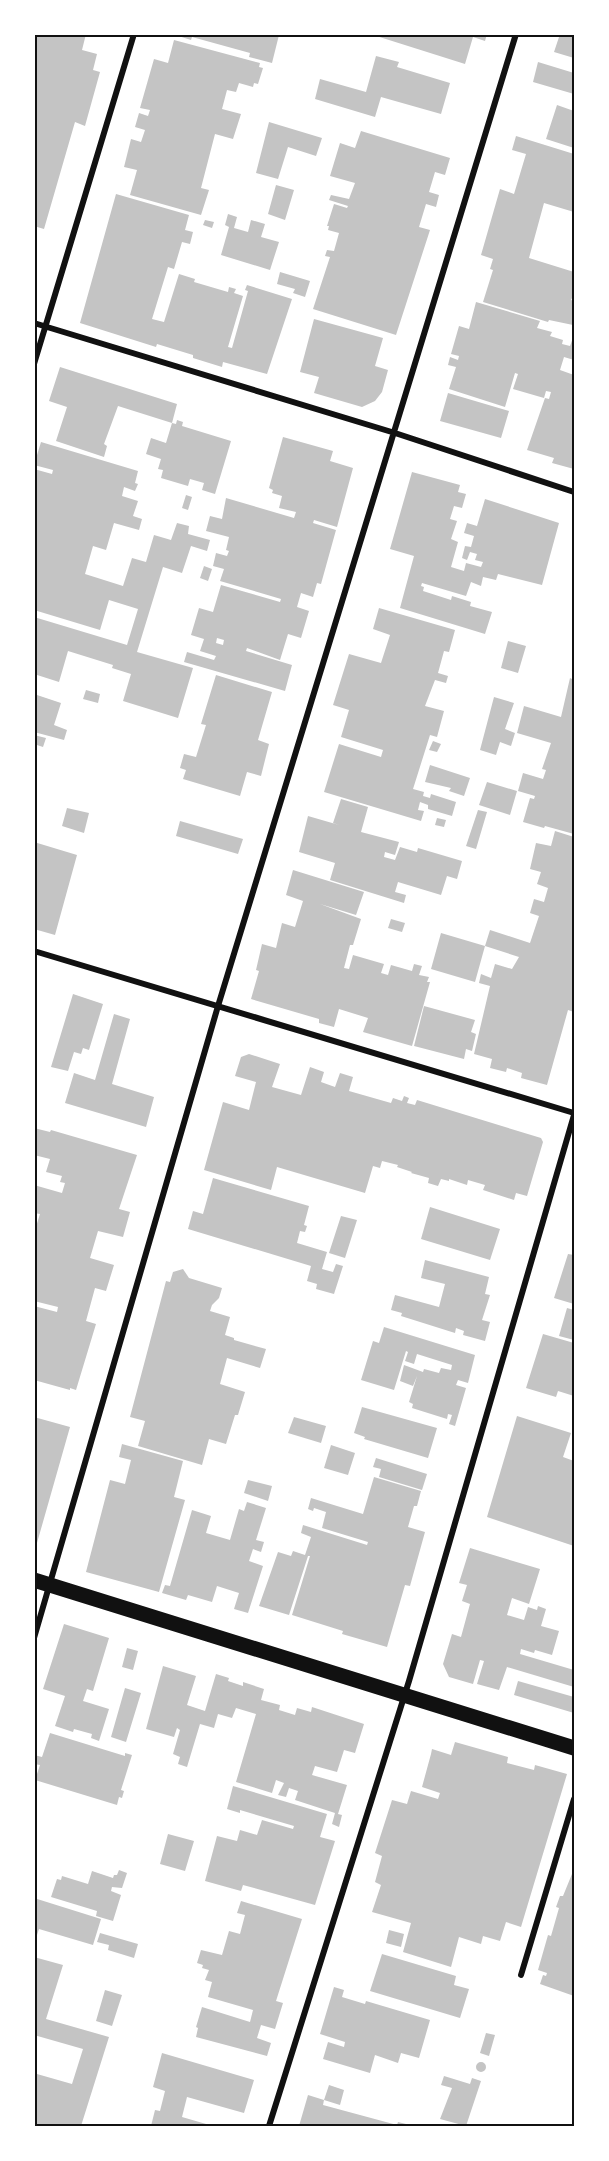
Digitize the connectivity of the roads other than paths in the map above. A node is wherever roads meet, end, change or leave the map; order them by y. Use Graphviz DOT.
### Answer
graph roads {
  1 [pos="134,34"];
  2 [pos="516,34"];
  3 [pos="34,323"];
  4 [pos="46,326"];
  5 [pos="34,364"];
  6 [pos="395,433"];
  7 [pos="574,492"];
  8 [pos="34,951"];
  9 [pos="218,1006"];
  10 [pos="574,1114"];
  11 [pos="34,1580"];
  12 [pos="51,1584"];
  13 [pos="34,1638"];
  14 [pos="404,1696"];
  15 [pos="574,1748"];
  16 [pos="574,1799"];
  17 [pos="521,1976"];
  18 [pos="269,2127"];
  1 -- 4 [label="street"];
  2 -- 6 [label="street"];
  3 -- 4 [label="street"];
  4 -- 5 [label="street"];
  4 -- 6 [label="street"];
  6 -- 7 [label="street"];
  6 -- 9 [label="street"];
  8 -- 9 [label="street"];
  9 -- 10 [label="street"];
  9 -- 12 [label="street"];
  10 -- 14 [label="street"];
  11 -- 12 [label="main road"];
  12 -- 13 [label="street"];
  12 -- 14 [label="main road"];
  14 -- 15 [label="main road"];
  14 -- 18 [label="street"];
  16 -- 17 [label="street"];
}
